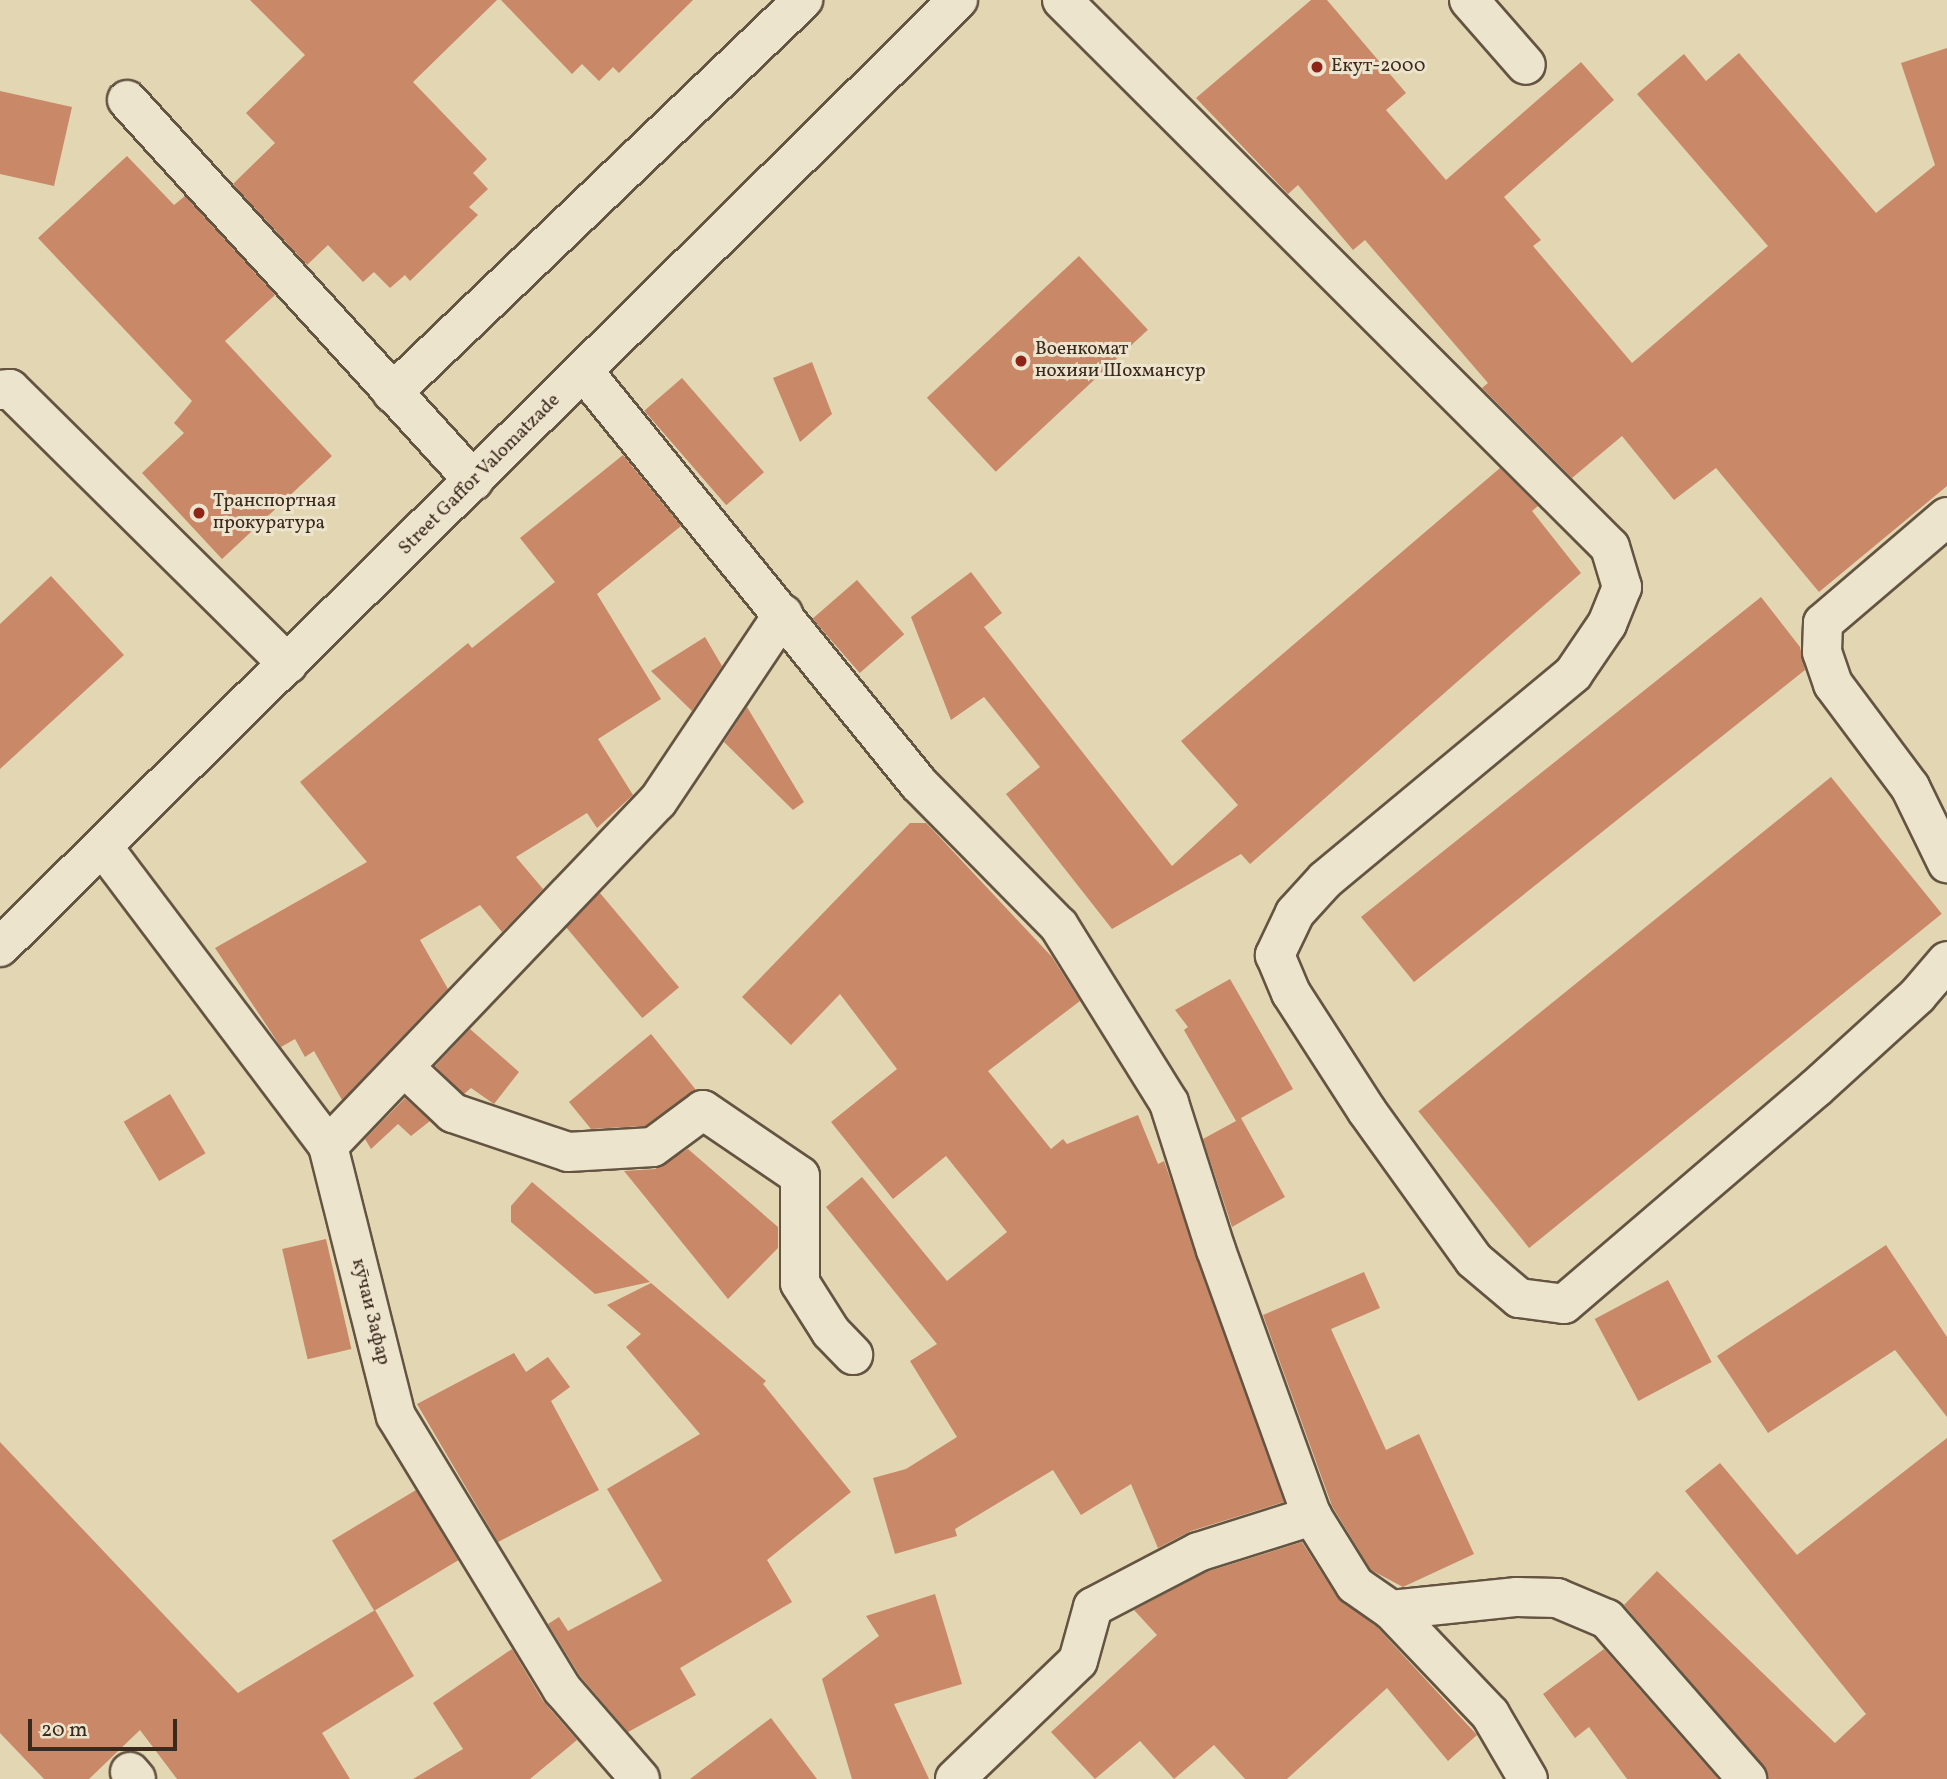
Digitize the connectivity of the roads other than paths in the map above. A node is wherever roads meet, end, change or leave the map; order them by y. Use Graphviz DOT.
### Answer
graph roads {
  1 [pos="803,0"];
  2 [pos="958,0"];
  3 [pos="1062,0"];
  4 [pos="1469,0"];
  5 [pos="1526,65"];
  6 [pos="127,100"];
  7 [pos="584,372"];
  8 [pos="0,390"];
  9 [pos="391,393"];
  10 [pos="474,481"];
  11 [pos="1947,517"];
  12 [pos="783,614"];
  13 [pos="288,664"];
  14 [pos="103,847"];
  15 [pos="1947,863"];
  16 [pos="0,947"];
  17 [pos="1947,961"];
  18 [pos="404,1067"];
  19 [pos="328,1146"];
  20 [pos="853,1354"];
  21 [pos="1312,1516"];
  22 [pos="1391,1610"];
  23 [pos="639,1779"];
  24 [pos="954,1779"];
  25 [pos="1528,1779"];
  26 [pos="1747,1779"];
  1 -- 9 [label="street"];
  2 -- 7 [label="street, Street Gaffor Valomatzade"];
  3 -- 17 [label="street"];
  4 -- 5 [label="street"];
  6 -- 9 [label="street"];
  7 -- 10 [label="street, Street Gaffor Valomatzade"];
  7 -- 12 [label="street"];
  8 -- 13 [label="street"];
  9 -- 10 [label="street"];
  10 -- 13 [label="street, Street Gaffor Valomatzade"];
  11 -- 15 [label="street"];
  12 -- 18 [label="street"];
  12 -- 21 [label="street"];
  13 -- 14 [label="street, Street Gaffor Valomatzade"];
  14 -- 16 [label="street, Street Gaffor Valomatzade"];
  14 -- 19 [label="street, кӯчаи Зафар"];
  18 -- 19 [label="street"];
  18 -- 20 [label="street"];
  19 -- 23 [label="street, кӯчаи Зафар"];
  21 -- 22 [label="street"];
  21 -- 24 [label="street"];
  22 -- 25 [label="street"];
  22 -- 26 [label="street"];
}
